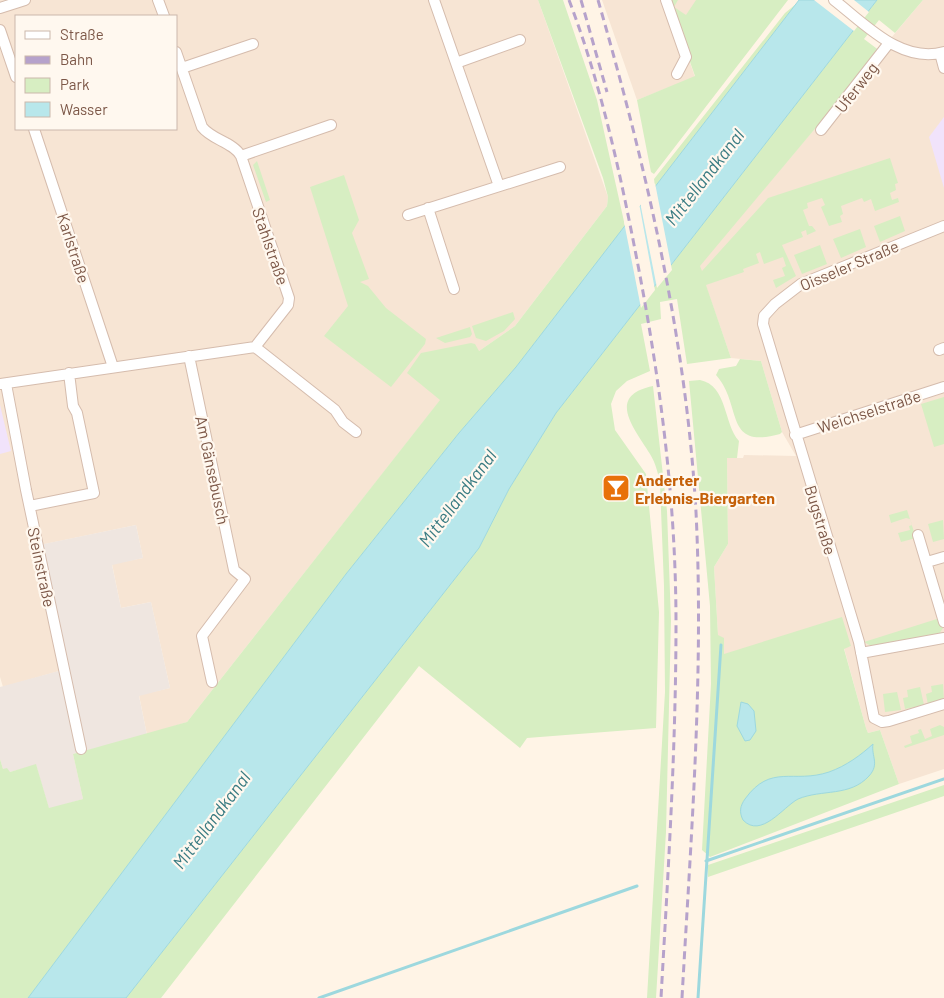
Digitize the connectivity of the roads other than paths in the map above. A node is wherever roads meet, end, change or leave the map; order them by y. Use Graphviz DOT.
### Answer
graph roads {
  1 [pos="25,0"];
  2 [pos="158,0"];
  3 [pos="434,0"];
  4 [pos="666,0"];
  5 [pos="834,0"];
  6 [pos="0,8"];
  7 [pos="164,15"];
  8 [pos="0,33"];
  9 [pos="520,40"];
  10 [pos="890,43"];
  11 [pos="253,44"];
  12 [pos="942,53"];
  13 [pos="178,57"];
  14 [pos="456,62"];
  15 [pos="182,68"];
  16 [pos="944,68"];
  17 [pos="15,74"];
  18 [pos="677,74"];
  19 [pos="331,125"];
  20 [pos="34,130"];
  21 [pos="821,130"];
  22 [pos="241,156"];
  23 [pos="560,167"];
  24 [pos="499,186"];
  25 [pos="428,208"];
  26 [pos="408,215"];
  27 [pos="944,226"];
  28 [pos="454,289"];
  29 [pos="763,319"];
  30 [pos="255,346"];
  31 [pos="189,356"];
  32 [pos="113,366"];
  33 [pos="69,373"];
  34 [pos="3,384"];
  35 [pos="944,388"];
  36 [pos="356,432"];
  37 [pos="795,435"];
  38 [pos="30,506"];
  39 [pos="918,535"];
  40 [pos="944,557"];
  41 [pos="926,562"];
  42 [pos="944,622"];
  43 [pos="944,638"];
  44 [pos="861,653"];
  45 [pos="212,682"];
  46 [pos="944,704"];
  47 [pos="81,749"];
  1 -- 6 [label="street"];
  2 -- 7 [label="street"];
  3 -- 14 [label="street"];
  4 -- 18 [label="street"];
  5 -- 10 [label="street"];
  8 -- 17 [label="street"];
  9 -- 14 [label="street"];
  10 -- 12 [label="street"];
  10 -- 21 [label="street, Uferweg"];
  11 -- 15 [label="street"];
  12 -- 16 [label="street"];
  13 -- 15 [label="street"];
  14 -- 24 [label="street"];
  15 -- 22 [label="street"];
  19 -- 22 [label="street"];
  20 -- 32 [label="street, Karlstraße"];
  22 -- 30 [label="street, Stahlstraße"];
  23 -- 24 [label="street"];
  24 -- 25 [label="street"];
  25 -- 26 [label="street"];
  25 -- 28 [label="street"];
  27 -- 29 [label="street, Oisseler Straße"];
  29 -- 37 [label="street, Bugstraße"];
  30 -- 31 [label="street"];
  30 -- 36 [label="street"];
  31 -- 32 [label="street"];
  31 -- 45 [label="street, Am Gänsebusch"];
  32 -- 33 [label="street"];
  33 -- 34 [label="street"];
  33 -- 38 [label="street"];
  34 -- 38 [label="street, Steinstraße"];
  35 -- 37 [label="street, Weichselstraße"];
  37 -- 44 [label="street, Bugstraße"];
  38 -- 47 [label="street, Steinstraße"];
  39 -- 41 [label="street"];
  40 -- 41 [label="street"];
  41 -- 42 [label="street"];
  43 -- 44 [label="street"];
  44 -- 46 [label="street, Bugstraße"];
}
